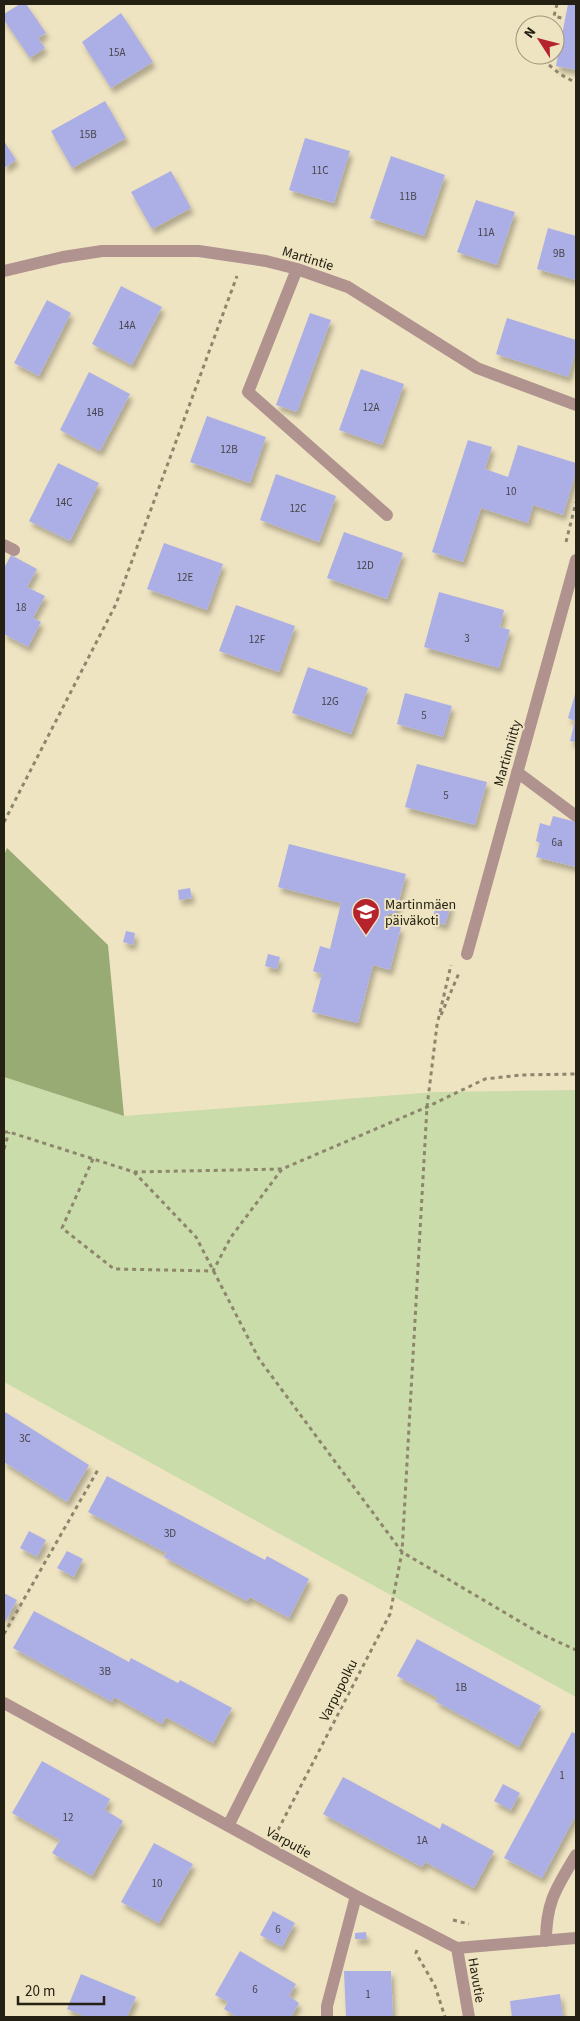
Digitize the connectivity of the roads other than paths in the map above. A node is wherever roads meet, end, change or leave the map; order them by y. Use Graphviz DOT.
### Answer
graph roads {
  1 [pos="297,269"];
  2 [pos="4,271"];
  3 [pos="576,405"];
  4 [pos="387,515"];
  5 [pos="576,560"];
  6 [pos="518,772"];
  7 [pos="576,816"];
  8 [pos="467,954"];
  9 [pos="342,1600"];
  10 [pos="4,1703"];
  11 [pos="228,1826"];
  12 [pos="576,1855"];
  13 [pos="356,1896"];
  14 [pos="576,1938"];
  15 [pos="546,1940"];
  16 [pos="457,1948"];
  17 [pos="327,2017"];
  18 [pos="469,2017"];
  1 -- 2 [label="street, Martintie"];
  1 -- 3 [label="street, Martintie"];
  1 -- 4 [label="street"];
  5 -- 6 [label="street, Martinniitty"];
  6 -- 7 [label="street"];
  6 -- 8 [label="street, Martinniitty"];
  9 -- 11 [label="street"];
  10 -- 11 [label="street, Varputie"];
  11 -- 13 [label="street, Varputie"];
  12 -- 15 [label="street"];
  13 -- 16 [label="street, Varputie"];
  13 -- 17 [label="street"];
  14 -- 15 [label="street, Varputie"];
  15 -- 16 [label="street, Varputie"];
  16 -- 18 [label="street, Havutie"];
}
